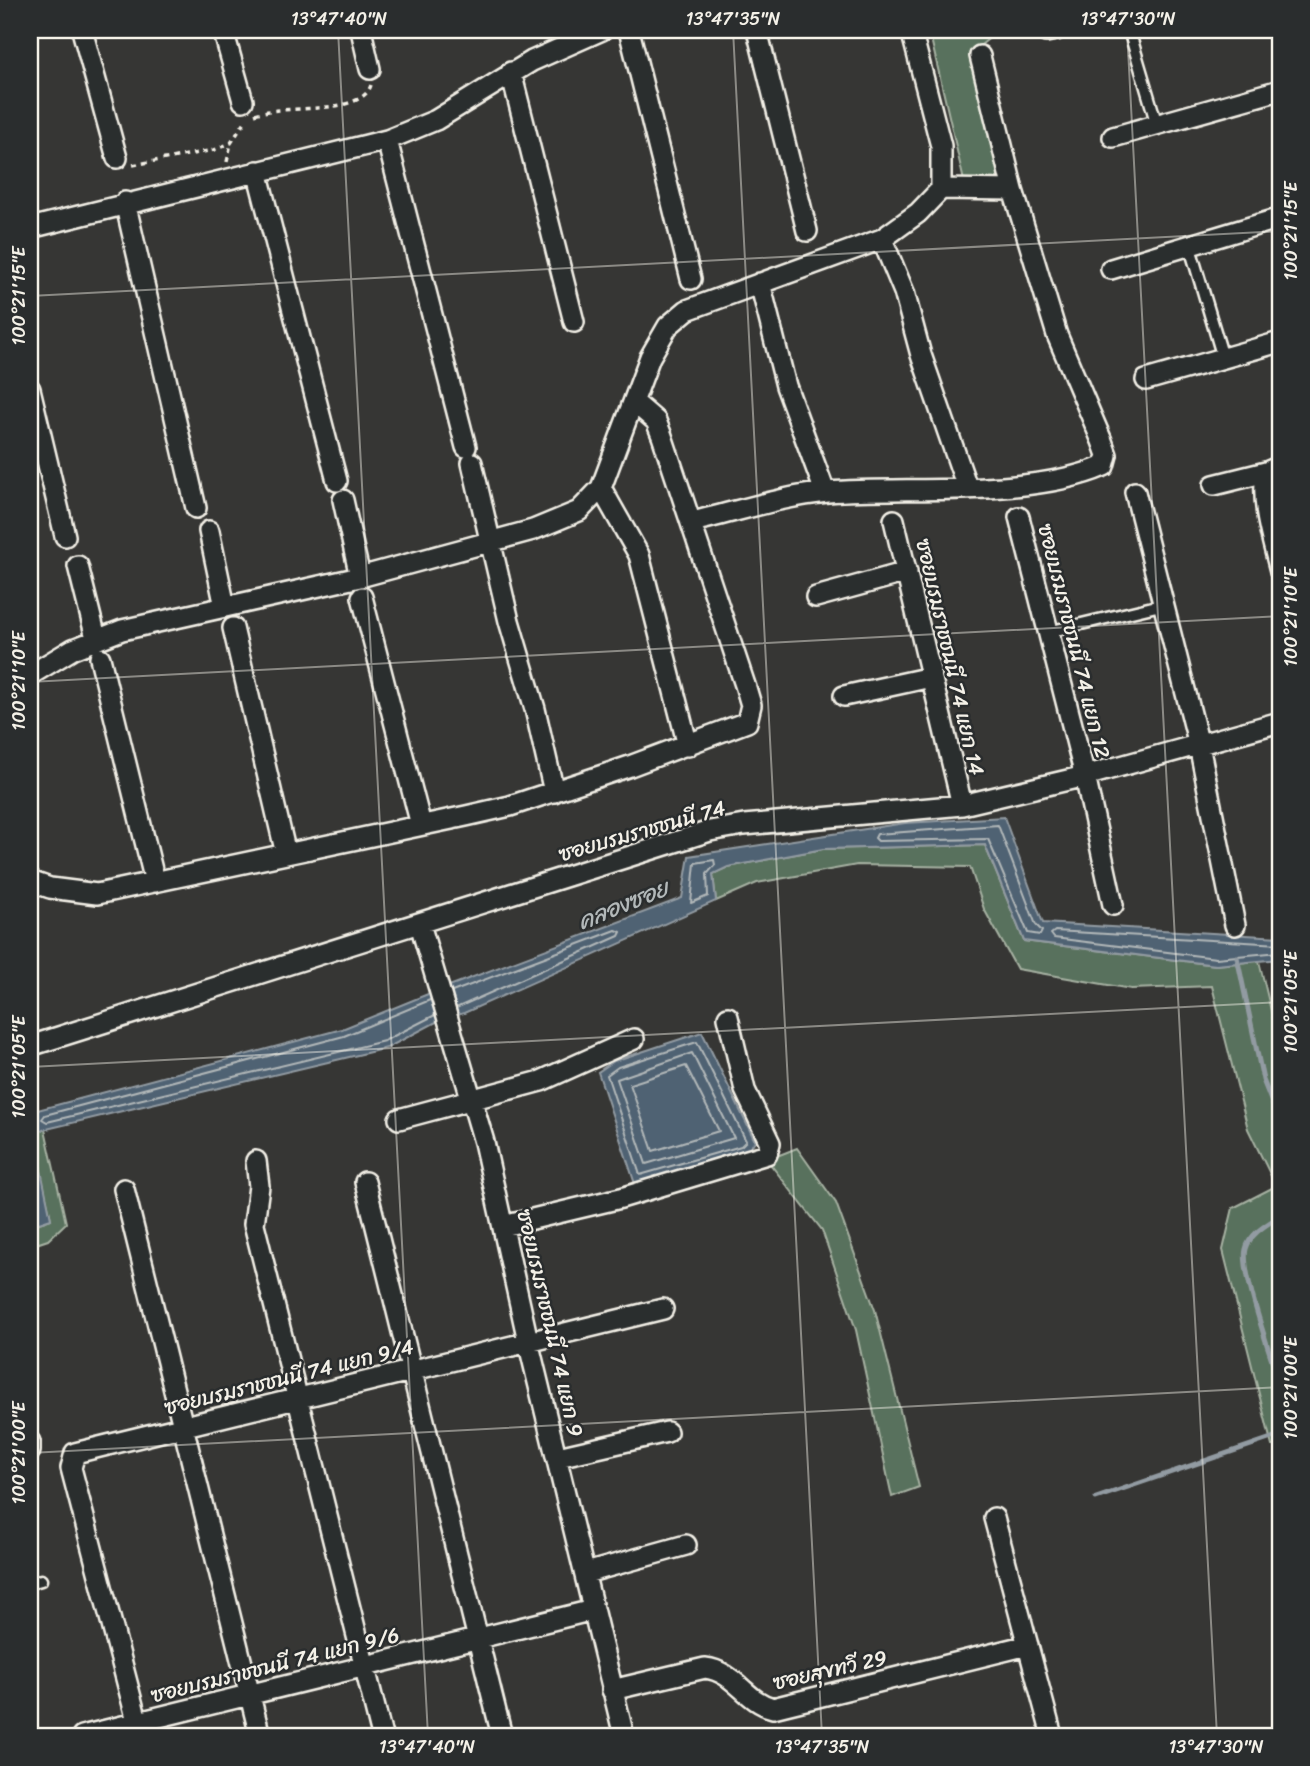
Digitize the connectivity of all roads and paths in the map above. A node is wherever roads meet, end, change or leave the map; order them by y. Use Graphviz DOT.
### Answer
graph roads {
  1 [pos="82,30"];
  2 [pos="223,30"];
  3 [pos="361,30"];
  4 [pos="602,30"];
  5 [pos="629,30"];
  6 [pos="757,30"];
  7 [pos="911,30"];
  8 [pos="1129,30"];
  9 [pos="980,56"];
  10 [pos="370,69"];
  11 [pos="511,72"];
  12 [pos="1280,90"];
  13 [pos="243,101"];
  14 [pos="1157,125"];
  15 [pos="1113,137"];
  16 [pos="387,141"];
  17 [pos="117,158"];
  18 [pos="257,172"];
  19 [pos="941,189"];
  20 [pos="1013,190"];
  21 [pos="125,202"];
  22 [pos="1280,218"];
  23 [pos="30,228"];
  24 [pos="807,231"];
  25 [pos="882,239"];
  26 [pos="1189,244"];
  27 [pos="1111,269"];
  28 [pos="691,279"];
  29 [pos="760,283"];
  30 [pos="574,322"];
  31 [pos="1280,342"];
  32 [pos="1223,358"];
  33 [pos="1146,380"];
  34 [pos="30,389"];
  35 [pos="635,403"];
  36 [pos="1273,469"];
  37 [pos="337,481"];
  38 [pos="1214,485"];
  39 [pos="967,487"];
  40 [pos="601,488"];
  41 [pos="825,492"];
  42 [pos="1135,492"];
  43 [pos="343,500"];
  44 [pos="195,508"];
  45 [pos="1019,517"];
  46 [pos="894,520"];
  47 [pos="692,522"];
  48 [pos="209,531"];
  49 [pos="65,536"];
  50 [pos="491,540"];
  51 [pos="78,566"];
  52 [pos="1280,571"];
  53 [pos="907,572"];
  54 [pos="361,587"];
  55 [pos="816,597"];
  56 [pos="1165,604"];
  57 [pos="225,607"];
  58 [pos="233,628"];
  59 [pos="1048,632"];
  60 [pos="96,638"];
  61 [pos="100,659"];
  62 [pos="30,675"];
  63 [pos="931,677"];
  64 [pos="844,696"];
  65 [pos="1280,722"];
  66 [pos="1199,745"];
  67 [pos="688,746"];
  68 [pos="1085,776"];
  69 [pos="554,792"];
  70 [pos="962,805"];
  71 [pos="421,825"];
  72 [pos="286,855"];
  73 [pos="30,881"];
  74 [pos="155,882"];
  75 [pos="1113,905"];
  76 [pos="420,924"];
  77 [pos="1235,925"];
  78 [pos="728,1017"];
  79 [pos="634,1039"];
  80 [pos="30,1046"];
  81 [pos="471,1101"];
  82 [pos="399,1119"];
  83 [pos="256,1161"];
  84 [pos="365,1182"];
  85 [pos="124,1189"];
  86 [pos="503,1226"];
  87 [pos="663,1309"];
  88 [pos="528,1340"];
  89 [pos="412,1370"];
  90 [pos="297,1398"];
  91 [pos="185,1426"];
  92 [pos="667,1432"];
  93 [pos="30,1442"];
  94 [pos="30,1451"];
  95 [pos="558,1457"];
  96 [pos="994,1518"];
  97 [pos="686,1545"];
  98 [pos="586,1573"];
  99 [pos="593,1610"];
  100 [pos="478,1639"];
  101 [pos="1028,1645"];
  102 [pos="366,1666"];
  103 [pos="612,1690"];
  104 [pos="250,1695"];
  105 [pos="139,1729"];
  106 [pos="82,1736"];
  107 [pos="260,1736"];
  108 [pos="382,1736"];
  109 [pos="502,1736"];
  110 [pos="624,1736"];
  111 [pos="1052,1736"];
  1 -- 17 [label="street"];
  2 -- 13 [label="street"];
  3 -- 10 [label="street"];
  4 -- 11 [label="street"];
  5 -- 28 [label="street"];
  6 -- 24 [label="street"];
  7 -- 19 [label="street"];
  8 -- 14 [label="lane"];
  9 -- 20 [label="street"];
  10 -- 17 [label="path"];
  11 -- 16 [label="street"];
  11 -- 30 [label="street"];
  12 -- 14 [label="street"];
  14 -- 15 [label="street"];
  16 -- 18 [label="street"];
  16 -- 50 [label="street"];
  18 -- 21 [label="street"];
  18 -- 37 [label="street"];
  19 -- 20 [label="street"];
  19 -- 25 [label="street"];
  20 -- 39 [label="street"];
  21 -- 23 [label="street"];
  21 -- 44 [label="street"];
  22 -- 26 [label="street"];
  25 -- 29 [label="street"];
  25 -- 39 [label="street"];
  26 -- 27 [label="street"];
  26 -- 32 [label="lane"];
  29 -- 35 [label="street"];
  29 -- 41 [label="street"];
  31 -- 32 [label="street"];
  32 -- 33 [label="street"];
  34 -- 49 [label="street"];
  35 -- 40 [label="street"];
  35 -- 47 [label="street"];
  36 -- 38 [label="street"];
  36 -- 52 [label="street"];
  39 -- 41 [label="street"];
  40 -- 50 [label="street"];
  40 -- 67 [label="street"];
  41 -- 47 [label="street"];
  42 -- 56 [label="street"];
  43 -- 54 [label="street"];
  45 -- 59 [label="street, ซอยบรมราชชนนี 74 แยก 12"];
  46 -- 53 [label="street, ซอยบรมราชชนนี 74 แยก 14"];
  47 -- 67 [label="street"];
  48 -- 57 [label="street"];
  50 -- 54 [label="street"];
  50 -- 69 [label="street"];
  51 -- 60 [label="street"];
  53 -- 55 [label="street"];
  53 -- 63 [label="street, ซอยบรมราชชนนี 74 แยก 14"];
  54 -- 57 [label="street"];
  54 -- 71 [label="street"];
  56 -- 59 [label="lane"];
  56 -- 66 [label="street"];
  57 -- 60 [label="street"];
  58 -- 72 [label="street"];
  59 -- 68 [label="street, ซอยบรมราชชนนี 74 แยก 12"];
  60 -- 62 [label="street"];
  61 -- 74 [label="street"];
  63 -- 64 [label="street"];
  63 -- 70 [label="street, ซอยบรมราชชนนี 74 แยก 14"];
  65 -- 66 [label="street, ซอยบรมราชชนนี 74"];
  66 -- 68 [label="street, ซอยบรมราชชนนี 74"];
  66 -- 77 [label="street"];
  67 -- 69 [label="street"];
  68 -- 70 [label="street, ซอยบรมราชชนนี 74"];
  68 -- 75 [label="street, ซอยบรมราชชนนี 74 แยก 12"];
  69 -- 71 [label="street"];
  70 -- 76 [label="street, ซอยบรมราชชนนี 74"];
  71 -- 72 [label="street"];
  72 -- 74 [label="street"];
  73 -- 74 [label="street"];
  76 -- 80 [label="street, ซอยบรมราชชนนี 74"];
  76 -- 81 [label="street, ซอยบรมราชชนนี 74 แยก 9"];
  78 -- 86 [label="street"];
  79 -- 81 [label="street"];
  81 -- 82 [label="street"];
  81 -- 86 [label="street, ซอยบรมราชชนนี 74 แยก 9"];
  83 -- 90 [label="street"];
  84 -- 89 [label="street"];
  85 -- 91 [label="street"];
  86 -- 88 [label="street, ซอยบรมราชชนนี 74 แยก 9"];
  87 -- 88 [label="street, ซอยบรมราชชนนี 74 แยก 9/4"];
  88 -- 89 [label="street, ซอยบรมราชชนนี 74 แยก 9/4"];
  88 -- 95 [label="street, ซอยบรมราชชนนี 74 แยก 9"];
  89 -- 90 [label="street, ซอยบรมราชชนนี 74 แยก 9/4"];
  89 -- 100 [label="street"];
  90 -- 91 [label="street, ซอยบรมราชชนนี 74 แยก 9/4"];
  90 -- 102 [label="street"];
  91 -- 104 [label="street"];
  91 -- 105 [label="street, ซอยบรมราชชนนี 74 แยก 9/4"];
  92 -- 95 [label="street"];
  93 -- 94 [label="street"];
  95 -- 98 [label="street, ซอยบรมราชชนนี 74 แยก 9"];
  96 -- 101 [label="street"];
  97 -- 98 [label="street"];
  98 -- 99 [label="street, ซอยบรมราชชนนี 74 แยก 9"];
  99 -- 100 [label="street, ซอยบรมราชชนนี 74 แยก 9/6"];
  99 -- 103 [label="street, ซอยบรมราชชนนี 74 แยก 9"];
  100 -- 102 [label="street, ซอยบรมราชชนนี 74 แยก 9/6"];
  100 -- 109 [label="street"];
  101 -- 103 [label="street, ซอยสุขทวี 29"];
  101 -- 111 [label="street"];
  102 -- 104 [label="street, ซอยบรมราชชนนี 74 แยก 9/6"];
  102 -- 108 [label="street"];
  103 -- 110 [label="street, ซอยบรมราชชนนี 74 แยก 9"];
  104 -- 105 [label="street, ซอยบรมราชชนนี 74 แยก 9/6"];
  104 -- 107 [label="street"];
  105 -- 106 [label="street, ซอยบรมราชชนนี 74 แยก 9/6"];
}
